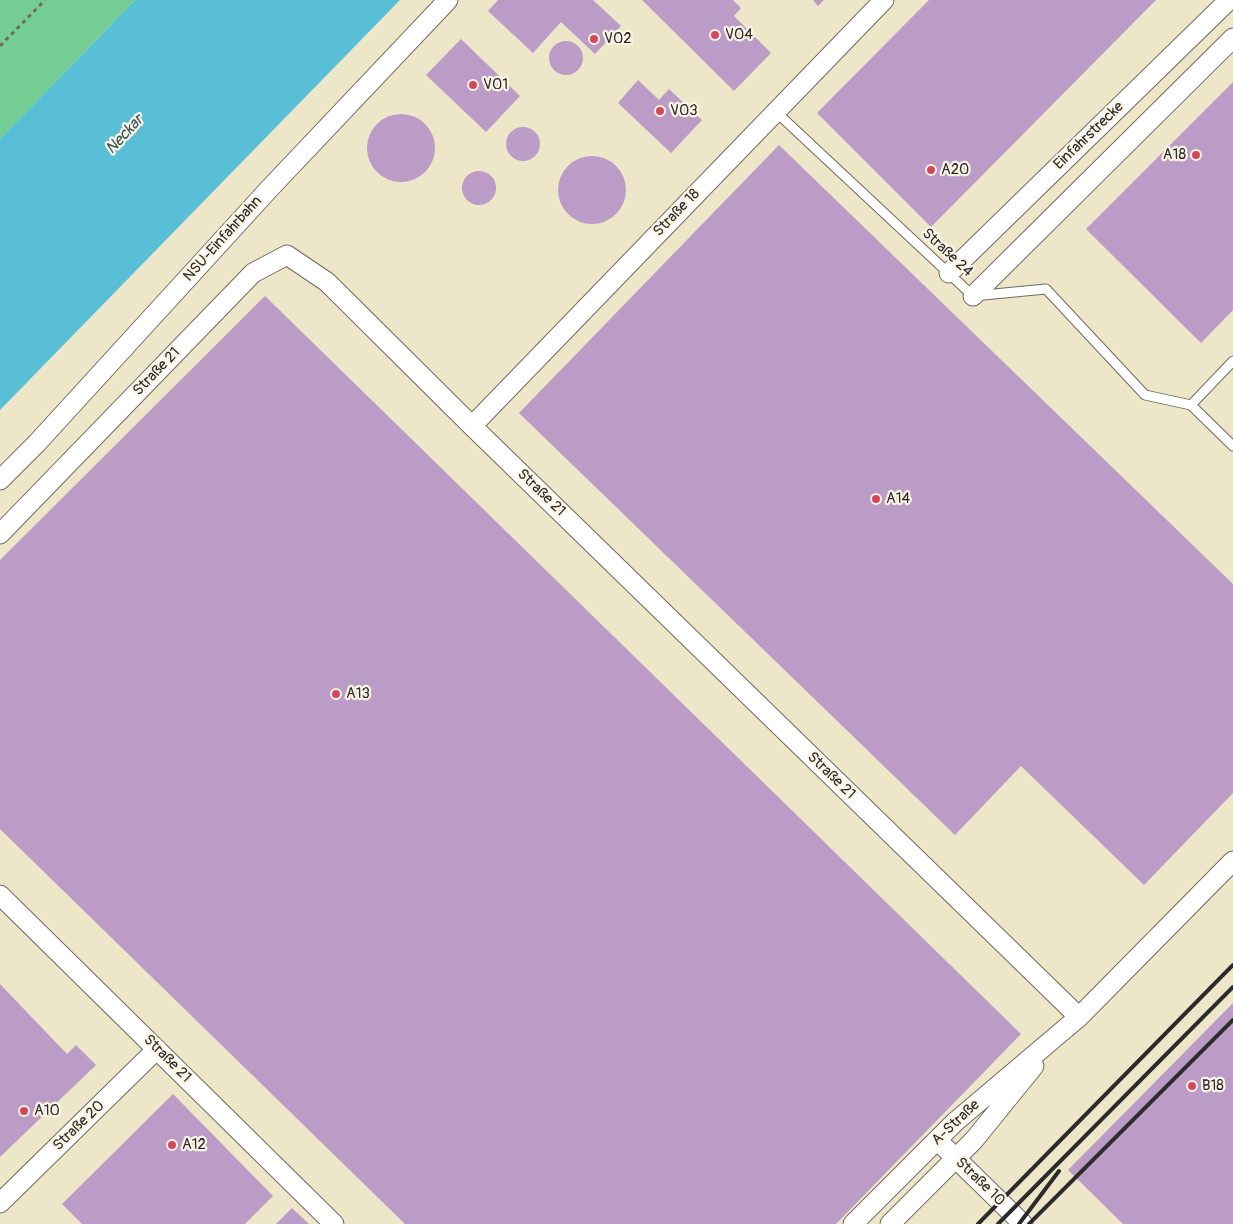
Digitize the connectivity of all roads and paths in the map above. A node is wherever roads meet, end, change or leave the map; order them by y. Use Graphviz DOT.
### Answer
graph roads {
  1 [pos="45,0"];
  2 [pos="448,0"];
  3 [pos="884,0"];
  4 [pos="1229,0"];
  5 [pos="1233,38"];
  6 [pos="0,46"];
  7 [pos="775,111"];
  8 [pos="949,273"];
  9 [pos="973,296"];
  10 [pos="1233,361"];
  11 [pos="1191,405"];
  12 [pos="472,426"];
  13 [pos="1233,446"];
  14 [pos="0,480"];
  15 [pos="0,534"];
  16 [pos="1233,862"];
  17 [pos="0,895"];
  18 [pos="1072,1023"];
  19 [pos="157,1049"];
  20 [pos="937,1140"];
  21 [pos="956,1159"];
  22 [pos="0,1203"];
  23 [pos="334,1224"];
  24 [pos="853,1224"];
  25 [pos="890,1224"];
  26 [pos="1024,1224"];
  1 -- 6 [label="path"];
  2 -- 14 [label="street, NSU-Einfahrbahn"];
  3 -- 7 [label="street, Straße 18"];
  4 -- 8 [label="street, Einfahrstrecke"];
  5 -- 9 [label="street, Einfahrstrecke"];
  7 -- 8 [label="lane, Straße 24"];
  7 -- 12 [label="street, Straße 18"];
  8 -- 9 [label="lane, Straße 24"];
  9 -- 11 [label="lane, Straße 24"];
  10 -- 11 [label="lane"];
  11 -- 13 [label="lane"];
  12 -- 15 [label="street, Straße 21"];
  12 -- 18 [label="street, Straße 21"];
  16 -- 18 [label="street, A-Straße"];
  17 -- 19 [label="street, Straße 21"];
  18 -- 20 [label="street, A-Straße"];
  18 -- 21 [label="street, A-Straße"];
  19 -- 22 [label="street, Straße 20"];
  19 -- 23 [label="street, Straße 21"];
  20 -- 21 [label="street, Straße 10"];
  20 -- 24 [label="street, A-Straße"];
  21 -- 25 [label="street, A-Straße"];
  21 -- 26 [label="street, Straße 10"];
}
